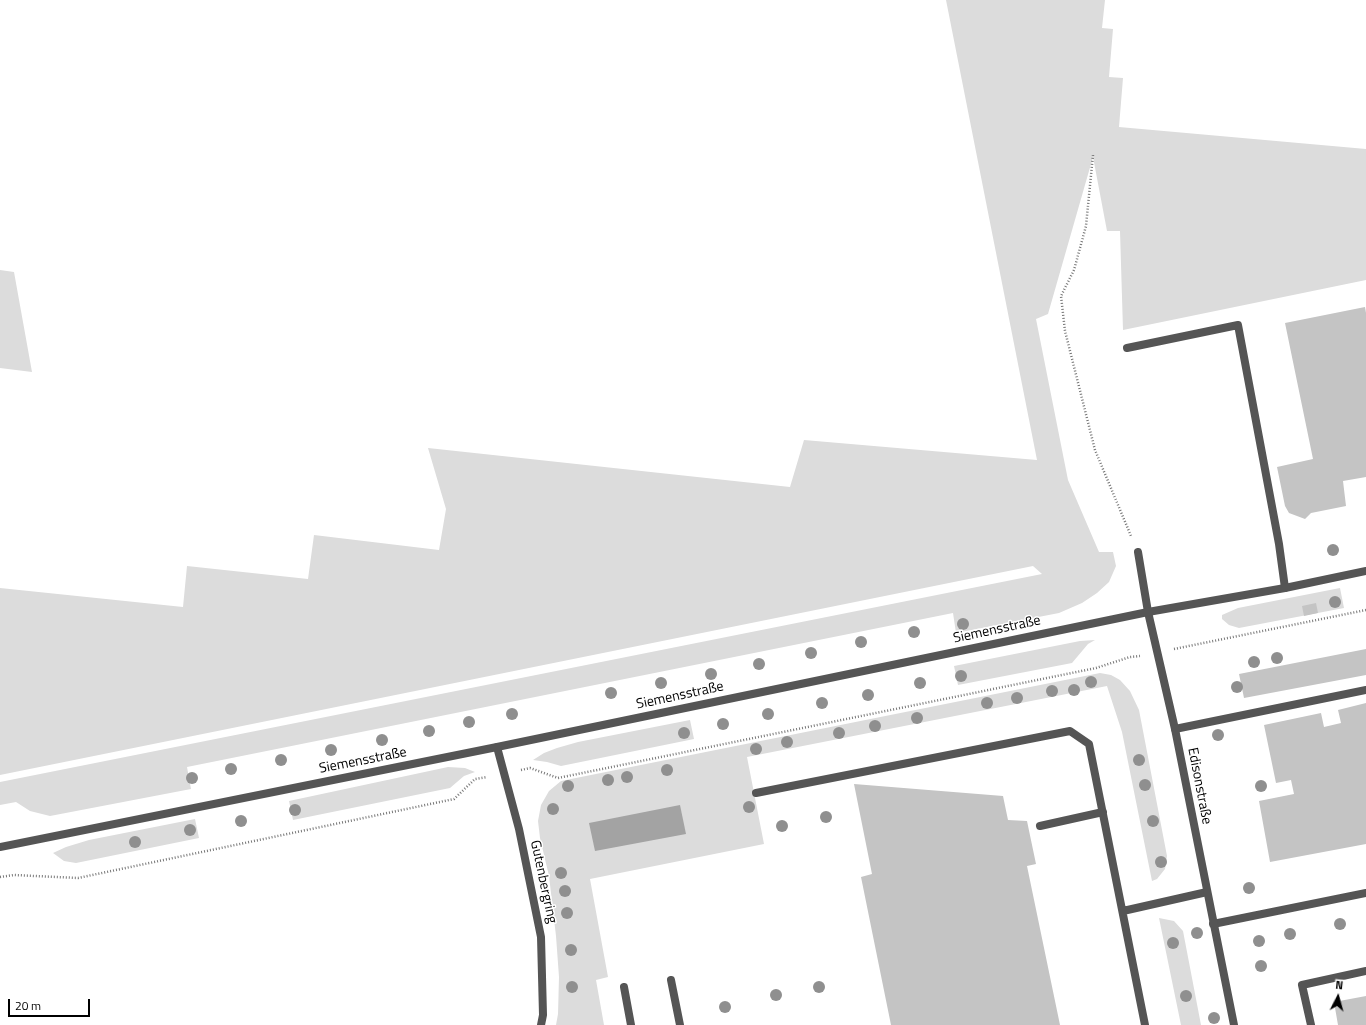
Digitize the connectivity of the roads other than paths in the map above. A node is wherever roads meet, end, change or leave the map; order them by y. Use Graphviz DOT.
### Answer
graph roads {
  1 [pos="1127,348"];
  2 [pos="1138,552"];
  3 [pos="1366,571"];
  4 [pos="1285,588"];
  5 [pos="1148,612"];
  6 [pos="1366,690"];
  7 [pos="1174,729"];
  8 [pos="497,747"];
  9 [pos="756,793"];
  10 [pos="1103,812"];
  11 [pos="1040,826"];
  12 [pos="0,847"];
  13 [pos="1207,892"];
  14 [pos="1366,893"];
  15 [pos="1123,911"];
  16 [pos="1213,924"];
  17 [pos="1366,971"];
  18 [pos="671,980"];
  19 [pos="624,987"];
  20 [pos="541,1025"];
  21 [pos="631,1025"];
  22 [pos="680,1025"];
  23 [pos="1145,1025"];
  24 [pos="1234,1025"];
  25 [pos="1311,1025"];
  1 -- 4 [label="street"];
  2 -- 5 [label="street, Edisonstraße"];
  3 -- 4 [label="street, Siemensstraße"];
  4 -- 5 [label="street, Siemensstraße"];
  5 -- 7 [label="street, Edisonstraße"];
  5 -- 8 [label="street, Siemensstraße"];
  6 -- 7 [label="street"];
  7 -- 13 [label="street, Edisonstraße"];
  8 -- 12 [label="street, Siemensstraße"];
  8 -- 20 [label="street, Gutenbergring"];
  9 -- 10 [label="street"];
  10 -- 11 [label="street"];
  10 -- 15 [label="street"];
  13 -- 15 [label="street"];
  13 -- 16 [label="street, Edisonstraße"];
  14 -- 16 [label="street"];
  15 -- 23 [label="street"];
  16 -- 24 [label="street, Edisonstraße"];
  17 -- 25 [label="street"];
  18 -- 22 [label="street"];
  19 -- 21 [label="street"];
}
